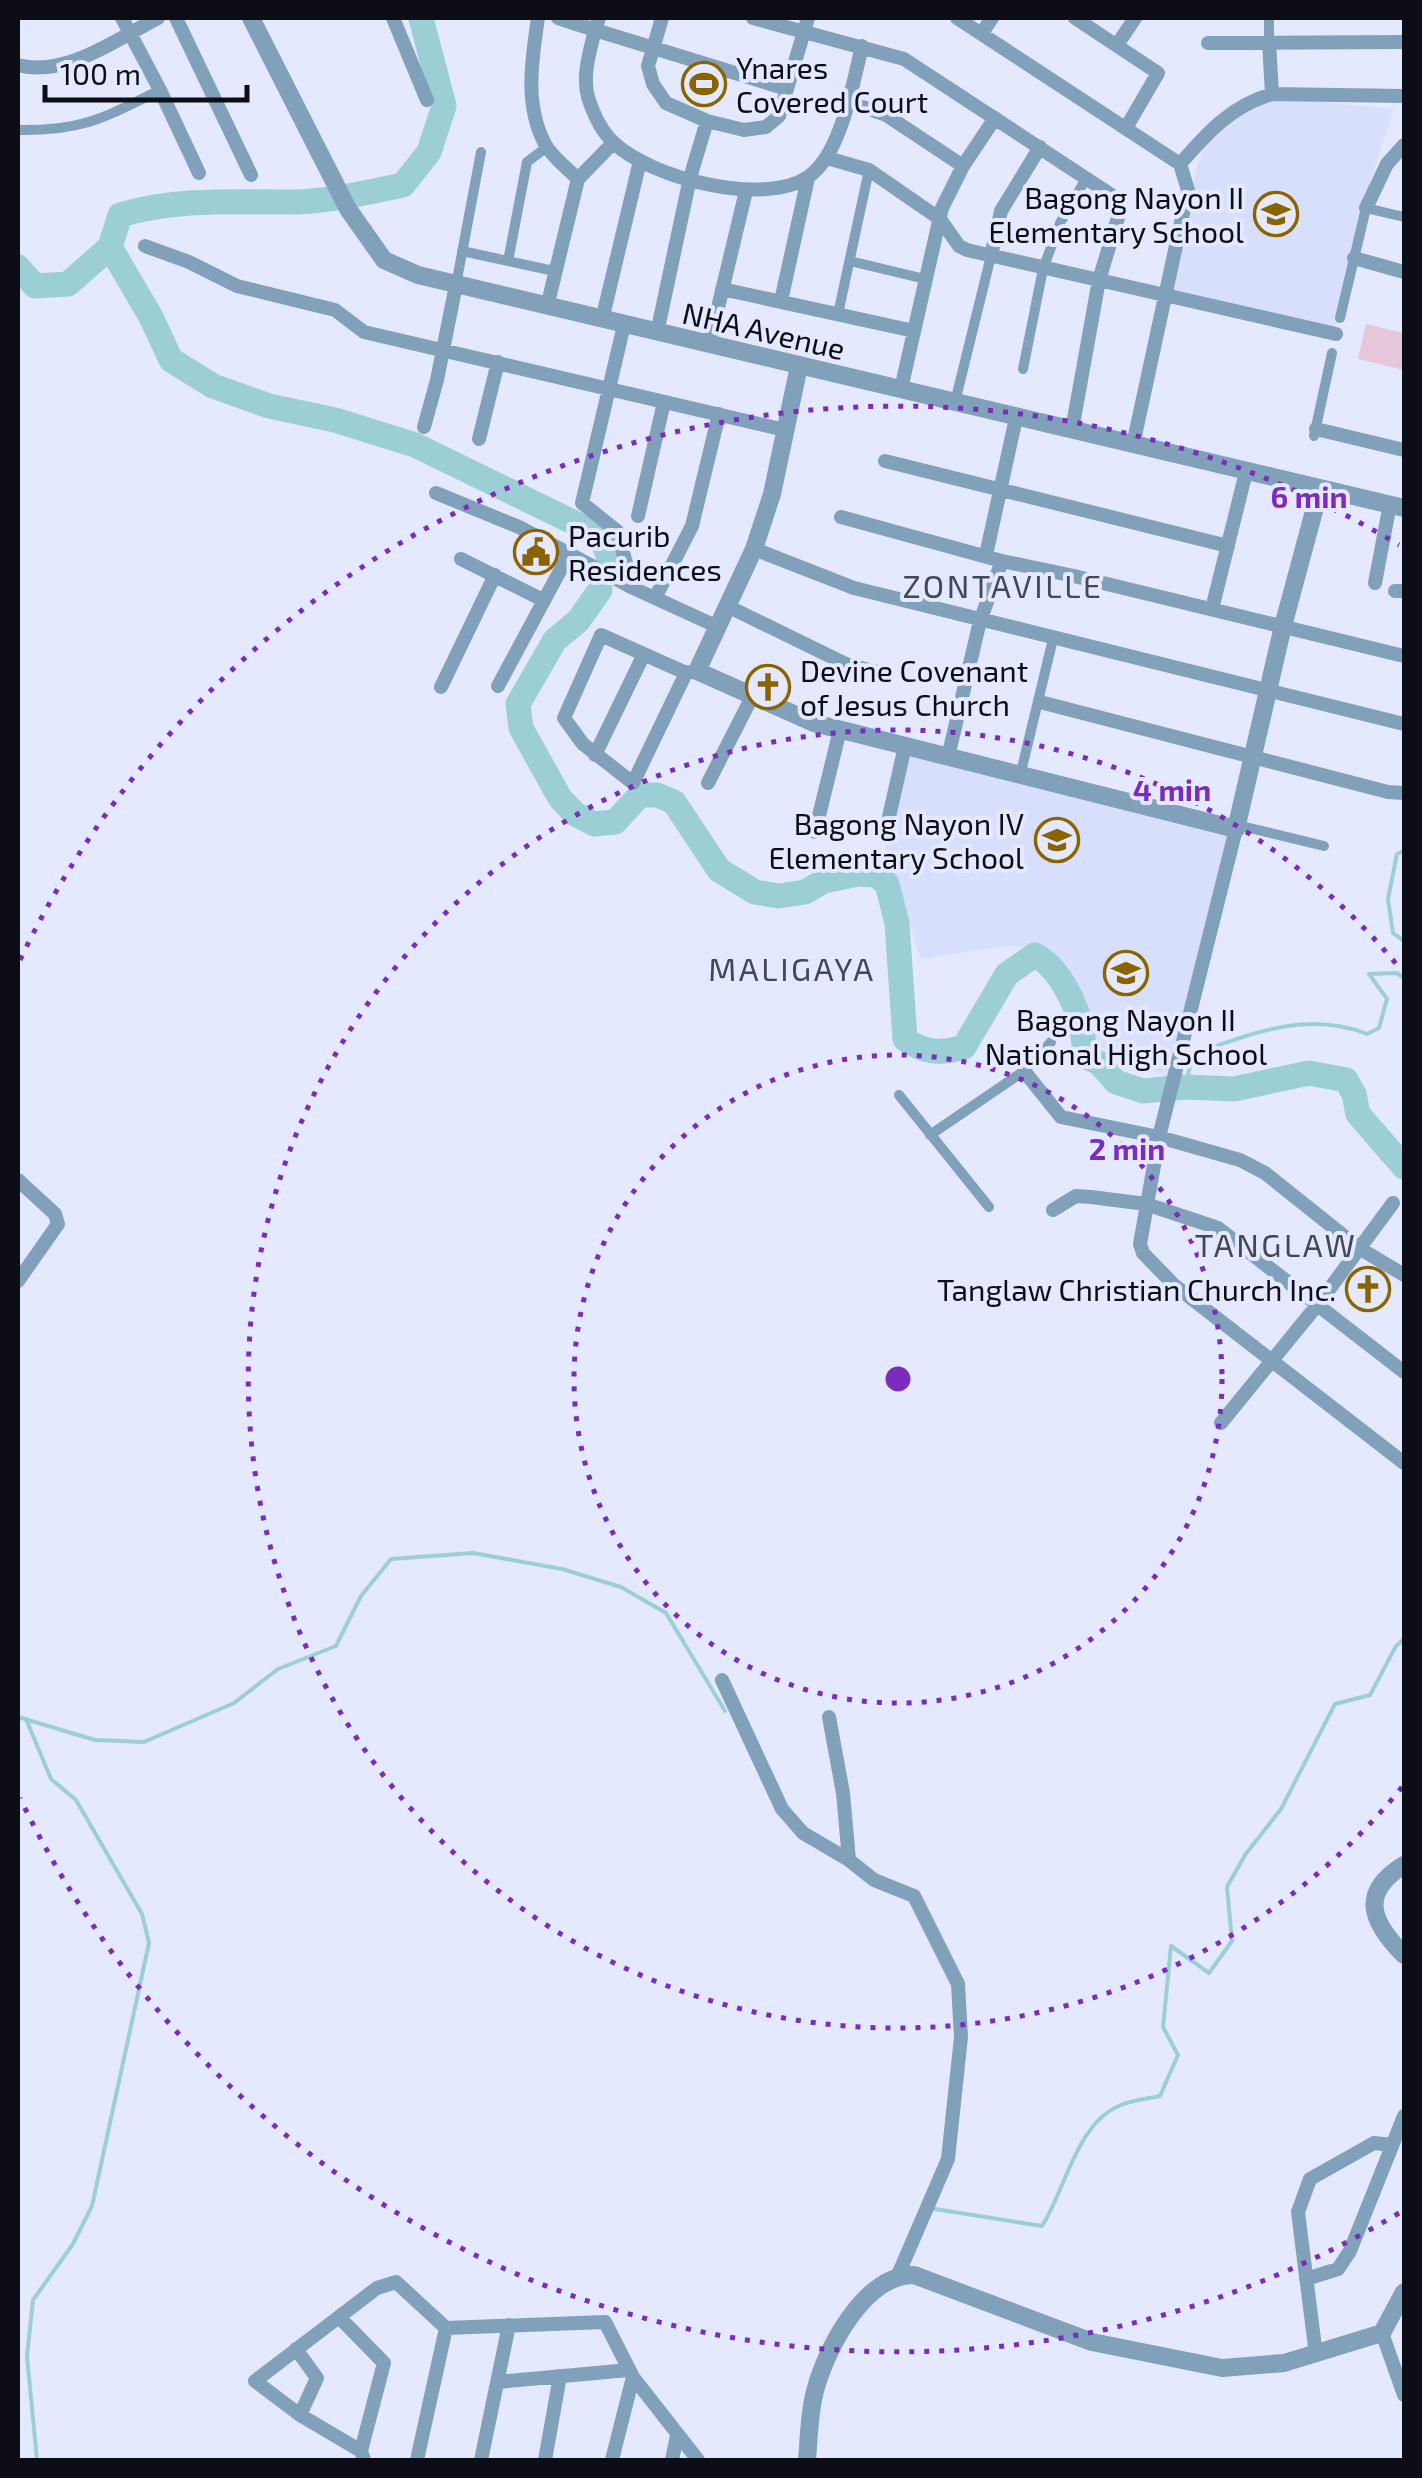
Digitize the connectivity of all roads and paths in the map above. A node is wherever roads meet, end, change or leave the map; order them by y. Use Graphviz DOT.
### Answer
graph roads {
  1 [pos="122,18"];
  2 [pos="158,18"];
  3 [pos="176,18"];
  4 [pos="251,18"];
  5 [pos="392,18"];
  6 [pos="538,18"];
  7 [pos="558,18"];
  8 [pos="662,18"];
  9 [pos="753,18"];
  10 [pos="957,18"];
  11 [pos="992,18"];
  12 [pos="1075,18"];
  13 [pos="1135,18"];
  14 [pos="1269,18"];
  15 [pos="597,24"];
  16 [pos="806,25"];
  17 [pos="131,31"];
  18 [pos="982,33"];
  19 [pos="1269,42"];
  20 [pos="1404,42"];
  21 [pos="1208,43"];
  22 [pos="862,46"];
  23 [pos="1116,46"];
  24 [pos="653,47"];
  25 [pos="18,65"];
  26 [pos="787,89"];
  27 [pos="160,90"];
  28 [pos="1272,94"];
  29 [pos="1404,96"];
  30 [pos="428,100"];
  31 [pos="848,102"];
  32 [pos="994,118"];
  33 [pos="707,120"];
  34 [pos="1126,128"];
  35 [pos="18,130"];
  36 [pos="613,142"];
  37 [pos="1404,145"];
  38 [pos="546,147"];
  39 [pos="1040,147"];
  40 [pos="482,152"];
  41 [pos="827,158"];
  42 [pos="640,161"];
  43 [pos="1180,164"];
  44 [pos="963,166"];
  45 [pos="869,170"];
  46 [pos="199,173"];
  47 [pos="251,175"];
  48 [pos="1086,177"];
  49 [pos="690,178"];
  50 [pos="808,178"];
  51 [pos="578,179"];
  52 [pos="746,191"];
  53 [pos="1366,208"];
  54 [pos="1404,218"];
  55 [pos="940,219"];
  56 [pos="145,246"];
  57 [pos="462,251"];
  58 [pos="991,256"];
  59 [pos="1354,258"];
  60 [pos="850,260"];
  61 [pos="508,261"];
  62 [pos="1043,269"];
  63 [pos="554,271"];
  64 [pos="1404,272"];
  65 [pos="925,278"];
  66 [pos="1100,280"];
  67 [pos="456,285"];
  68 [pos="722,289"];
  69 [pos="1166,294"];
  70 [pos="781,302"];
  71 [pos="547,306"];
  72 [pos="838,314"];
  73 [pos="1340,318"];
  74 [pos="602,320"];
  75 [pos="624,325"];
  76 [pos="914,331"];
  77 [pos="656,332"];
  78 [pos="1336,334"];
  79 [pos="708,345"];
  80 [pos="442,349"];
  81 [pos="1332,353"];
  82 [pos="498,362"];
  83 [pos="799,366"];
  84 [pos="1024,369"];
  85 [pos="609,388"];
  86 [pos="901,389"];
  87 [pos="664,402"];
  88 [pos="955,402"];
  89 [pos="719,414"];
  90 [pos="1016,418"];
  91 [pos="424,427"];
  92 [pos="785,430"];
  93 [pos="1072,430"];
  94 [pos="1315,432"];
  95 [pos="479,439"];
  96 [pos="1133,445"];
  97 [pos="1404,450"];
  98 [pos="884,461"];
  99 [pos="1246,472"];
  100 [pos="1320,489"];
  101 [pos="999,490"];
  102 [pos="436,493"];
  103 [pos="1397,506"];
  104 [pos="638,516"];
  105 [pos="842,516"];
  106 [pos="1228,546"];
  107 [pos="754,549"];
  108 [pos="569,554"];
  109 [pos="986,556"];
  110 [pos="461,560"];
  111 [pos="1002,562"];
  112 [pos="495,575"];
  113 [pos="1375,583"];
  114 [pos="633,588"];
  115 [pos="655,598"];
  116 [pos="543,600"];
  117 [pos="727,606"];
  118 [pos="1212,609"];
  119 [pos="980,621"];
  120 [pos="716,626"];
  121 [pos="1283,626"];
  122 [pos="1053,639"];
  123 [pos="644,654"];
  124 [pos="1404,656"];
  125 [pos="691,672"];
  126 [pos="882,672"];
  127 [pos="498,686"];
  128 [pos="441,687"];
  129 [pos="1270,690"];
  130 [pos="752,696"];
  131 [pos="1040,702"];
  132 [pos="1404,724"];
  133 [pos="840,730"];
  134 [pos="905,746"];
  135 [pos="595,755"];
  136 [pos="948,757"];
  137 [pos="1252,757"];
  138 [pos="1020,776"];
  139 [pos="708,783"];
  140 [pos="1404,793"];
  141 [pos="1237,827"];
  142 [pos="886,830"];
  143 [pos="816,832"];
  144 [pos="1324,846"];
  145 [pos="1052,1042"];
  146 [pos="1024,1070"];
  147 [pos="899,1095"];
  148 [pos="930,1134"];
  149 [pos="1159,1136"];
  150 [pos="18,1180"];
  151 [pos="1393,1203"];
  152 [pos="1146,1204"];
  153 [pos="989,1207"];
  154 [pos="1053,1210"];
  155 [pos="1358,1248"];
  156 [pos="1404,1275"];
  157 [pos="18,1281"];
  158 [pos="1319,1304"];
  159 [pos="1272,1361"];
  160 [pos="1404,1372"];
  161 [pos="1221,1423"];
  162 [pos="1404,1463"];
  163 [pos="722,1680"];
  164 [pos="829,1716"];
  165 [pos="849,1860"];
  166 [pos="1404,1865"];
  167 [pos="1404,1955"];
  168 [pos="1404,2116"];
  169 [pos="1392,2145"];
  170 [pos="898,2275"];
  171 [pos="1306,2278"];
  172 [pos="1404,2292"];
  173 [pos="339,2317"];
  174 [pos="509,2326"];
  175 [pos="446,2328"];
  176 [pos="1382,2333"];
  177 [pos="296,2350"];
  178 [pos="1316,2355"];
  179 [pos="631,2374"];
  180 [pos="560,2376"];
  181 [pos="498,2382"];
  182 [pos="1404,2395"];
  183 [pos="300,2415"];
  184 [pos="677,2436"];
  185 [pos="363,2456"];
  186 [pos="416,2460"];
  187 [pos="481,2460"];
  188 [pos="545,2460"];
  189 [pos="612,2460"];
  190 [pos="672,2460"];
  191 [pos="698,2460"];
  192 [pos="807,2460"];
  1 -- 17 [label="street"];
  2 -- 17 [label="street"];
  3 -- 47 [label="street"];
  4 -- 67 [label="street, NHA Avenue"];
  5 -- 30 [label="street"];
  6 -- 38 [label="street"];
  7 -- 15 [label="street"];
  8 -- 24 [label="street"];
  9 -- 16 [label="street"];
  10 -- 18 [label="street"];
  11 -- 18 [label="street"];
  12 -- 23 [label="street"];
  13 -- 23 [label="street"];
  14 -- 19 [label="street"];
  15 -- 24 [label="street"];
  15 -- 36 [label="street"];
  16 -- 22 [label="street"];
  16 -- 26 [label="street"];
  17 -- 25 [label="street"];
  17 -- 27 [label="street"];
  18 -- 34 [label="street"];
  19 -- 20 [label="street"];
  19 -- 21 [label="street"];
  19 -- 28 [label="street"];
  22 -- 31 [label="street"];
  22 -- 32 [label="street"];
  23 -- 34 [label="street"];
  24 -- 26 [label="street"];
  24 -- 33 [label="street"];
  26 -- 33 [label="street"];
  27 -- 35 [label="street"];
  27 -- 46 [label="street"];
  28 -- 29 [label="street"];
  28 -- 43 [label="street"];
  31 -- 41 [label="street"];
  31 -- 44 [label="street"];
  32 -- 39 [label="street"];
  32 -- 44 [label="street"];
  33 -- 49 [label="street"];
  34 -- 43 [label="street"];
  36 -- 42 [label="street"];
  36 -- 51 [label="street"];
  37 -- 53 [label="street"];
  38 -- 51 [label="street"];
  38 -- 61 [label="street"];
  39 -- 48 [label="street"];
  39 -- 58 [label="street"];
  40 -- 57 [label="street"];
  41 -- 45 [label="street"];
  41 -- 50 [label="street"];
  42 -- 49 [label="street"];
  42 -- 74 [label="street"];
  43 -- 69 [label="street"];
  44 -- 55 [label="street"];
  45 -- 55 [label="street"];
  45 -- 60 [label="street"];
  48 -- 62 [label="street"];
  48 -- 66 [label="street"];
  49 -- 52 [label="street"];
  49 -- 77 [label="street"];
  50 -- 52 [label="street"];
  50 -- 70 [label="street"];
  51 -- 63 [label="street"];
  52 -- 68 [label="street"];
  53 -- 54 [label="street"];
  53 -- 59 [label="street"];
  55 -- 58 [label="street"];
  55 -- 65 [label="street"];
  56 -- 80 [label="street"];
  57 -- 61 [label="street"];
  57 -- 67 [label="street"];
  58 -- 62 [label="street"];
  58 -- 88 [label="street"];
  59 -- 64 [label="street"];
  59 -- 73 [label="street"];
  60 -- 65 [label="street"];
  60 -- 72 [label="street"];
  61 -- 63 [label="street"];
  62 -- 66 [label="street"];
  62 -- 84 [label="street"];
  63 -- 71 [label="street"];
  65 -- 76 [label="street"];
  66 -- 69 [label="street"];
  66 -- 93 [label="street"];
  67 -- 71 [label="street, NHA Avenue"];
  67 -- 80 [label="street"];
  68 -- 70 [label="street"];
  68 -- 79 [label="street"];
  69 -- 78 [label="street"];
  69 -- 96 [label="street"];
  70 -- 72 [label="street"];
  71 -- 74 [label="street, NHA Avenue"];
  72 -- 76 [label="street"];
  74 -- 75 [label="street, NHA Avenue"];
  75 -- 77 [label="street, NHA Avenue"];
  75 -- 85 [label="street"];
  76 -- 86 [label="street"];
  77 -- 79 [label="street, NHA Avenue"];
  79 -- 83 [label="street, NHA Avenue"];
  80 -- 82 [label="street"];
  80 -- 91 [label="street"];
  81 -- 94 [label="street"];
  82 -- 85 [label="street"];
  82 -- 95 [label="street"];
  83 -- 86 [label="street, NHA Avenue"];
  83 -- 92 [label="street"];
  85 -- 87 [label="street"];
  85 -- 114 [label="street"];
  86 -- 88 [label="street, NHA Avenue"];
  87 -- 89 [label="street"];
  87 -- 104 [label="street"];
  88 -- 90 [label="street, NHA Avenue"];
  89 -- 92 [label="street"];
  89 -- 115 [label="street"];
  90 -- 93 [label="street, NHA Avenue"];
  90 -- 101 [label="street"];
  92 -- 107 [label="street"];
  93 -- 96 [label="street, NHA Avenue"];
  94 -- 97 [label="street"];
  96 -- 99 [label="street, NHA Avenue"];
  98 -- 101 [label="street"];
  99 -- 100 [label="street, NHA Avenue"];
  99 -- 106 [label="street"];
  100 -- 103 [label="street, NHA Avenue"];
  100 -- 121 [label="street"];
  101 -- 106 [label="street"];
  101 -- 109 [label="street"];
  102 -- 108 [label="street"];
  103 -- 113 [label="street"];
  105 -- 109 [label="street"];
  106 -- 118 [label="street"];
  107 -- 117 [label="street"];
  107 -- 119 [label="street"];
  108 -- 114 [label="street"];
  108 -- 116 [label="street"];
  109 -- 111 [label="street"];
  110 -- 112 [label="street"];
  111 -- 118 [label="street"];
  111 -- 119 [label="street"];
  112 -- 116 [label="street"];
  112 -- 128 [label="street"];
  114 -- 115 [label="street"];
  115 -- 120 [label="street"];
  116 -- 127 [label="street"];
  117 -- 120 [label="street"];
  117 -- 126 [label="street"];
  118 -- 121 [label="street"];
  119 -- 122 [label="street"];
  119 -- 136 [label="street"];
  120 -- 125 [label="street"];
  121 -- 124 [label="street"];
  121 -- 129 [label="street"];
  122 -- 129 [label="street"];
  122 -- 131 [label="street"];
  123 -- 125 [label="street"];
  123 -- 135 [label="street"];
  123 -- 135 [label="street"];
  125 -- 130 [label="street"];
  125 -- 135 [label="street"];
  129 -- 132 [label="street"];
  129 -- 137 [label="street"];
  130 -- 133 [label="street"];
  130 -- 139 [label="street"];
  131 -- 137 [label="street"];
  131 -- 138 [label="street"];
  133 -- 134 [label="street"];
  133 -- 143 [label="street"];
  134 -- 136 [label="street"];
  134 -- 142 [label="street"];
  136 -- 138 [label="street"];
  137 -- 140 [label="street"];
  137 -- 141 [label="street"];
  138 -- 141 [label="street"];
  141 -- 144 [label="street"];
  141 -- 149 [label="street"];
  145 -- 146 [label="street"];
  146 -- 148 [label="street"];
  146 -- 149 [label="street"];
  147 -- 148 [label="street"];
  148 -- 153 [label="street"];
  149 -- 152 [label="street"];
  149 -- 155 [label="street"];
  150 -- 157 [label="street"];
  151 -- 155 [label="street"];
  152 -- 154 [label="street"];
  152 -- 158 [label="street"];
  152 -- 159 [label="street"];
  155 -- 156 [label="street"];
  155 -- 158 [label="street"];
  158 -- 159 [label="street"];
  158 -- 160 [label="street"];
  159 -- 161 [label="street"];
  159 -- 162 [label="street"];
  163 -- 165 [label="street"];
  164 -- 165 [label="street"];
  165 -- 170 [label="street"];
  166 -- 167 [label="street"];
  168 -- 169 [label="street"];
  169 -- 171 [label="street"];
  169 -- 171 [label="street"];
  170 -- 178 [label="street"];
  170 -- 192 [label="street"];
  171 -- 178 [label="street"];
  172 -- 176 [label="street"];
  173 -- 175 [label="street"];
  173 -- 177 [label="street"];
  173 -- 185 [label="street"];
  174 -- 175 [label="street"];
  174 -- 179 [label="street"];
  174 -- 181 [label="street"];
  175 -- 186 [label="street"];
  176 -- 178 [label="street"];
  176 -- 182 [label="street"];
  177 -- 183 [label="street"];
  177 -- 183 [label="street"];
  179 -- 180 [label="street"];
  179 -- 184 [label="street"];
  179 -- 189 [label="street"];
  180 -- 181 [label="street"];
  180 -- 188 [label="street"];
  181 -- 187 [label="street"];
  183 -- 185 [label="street"];
  184 -- 190 [label="street"];
  184 -- 191 [label="street"];
}
